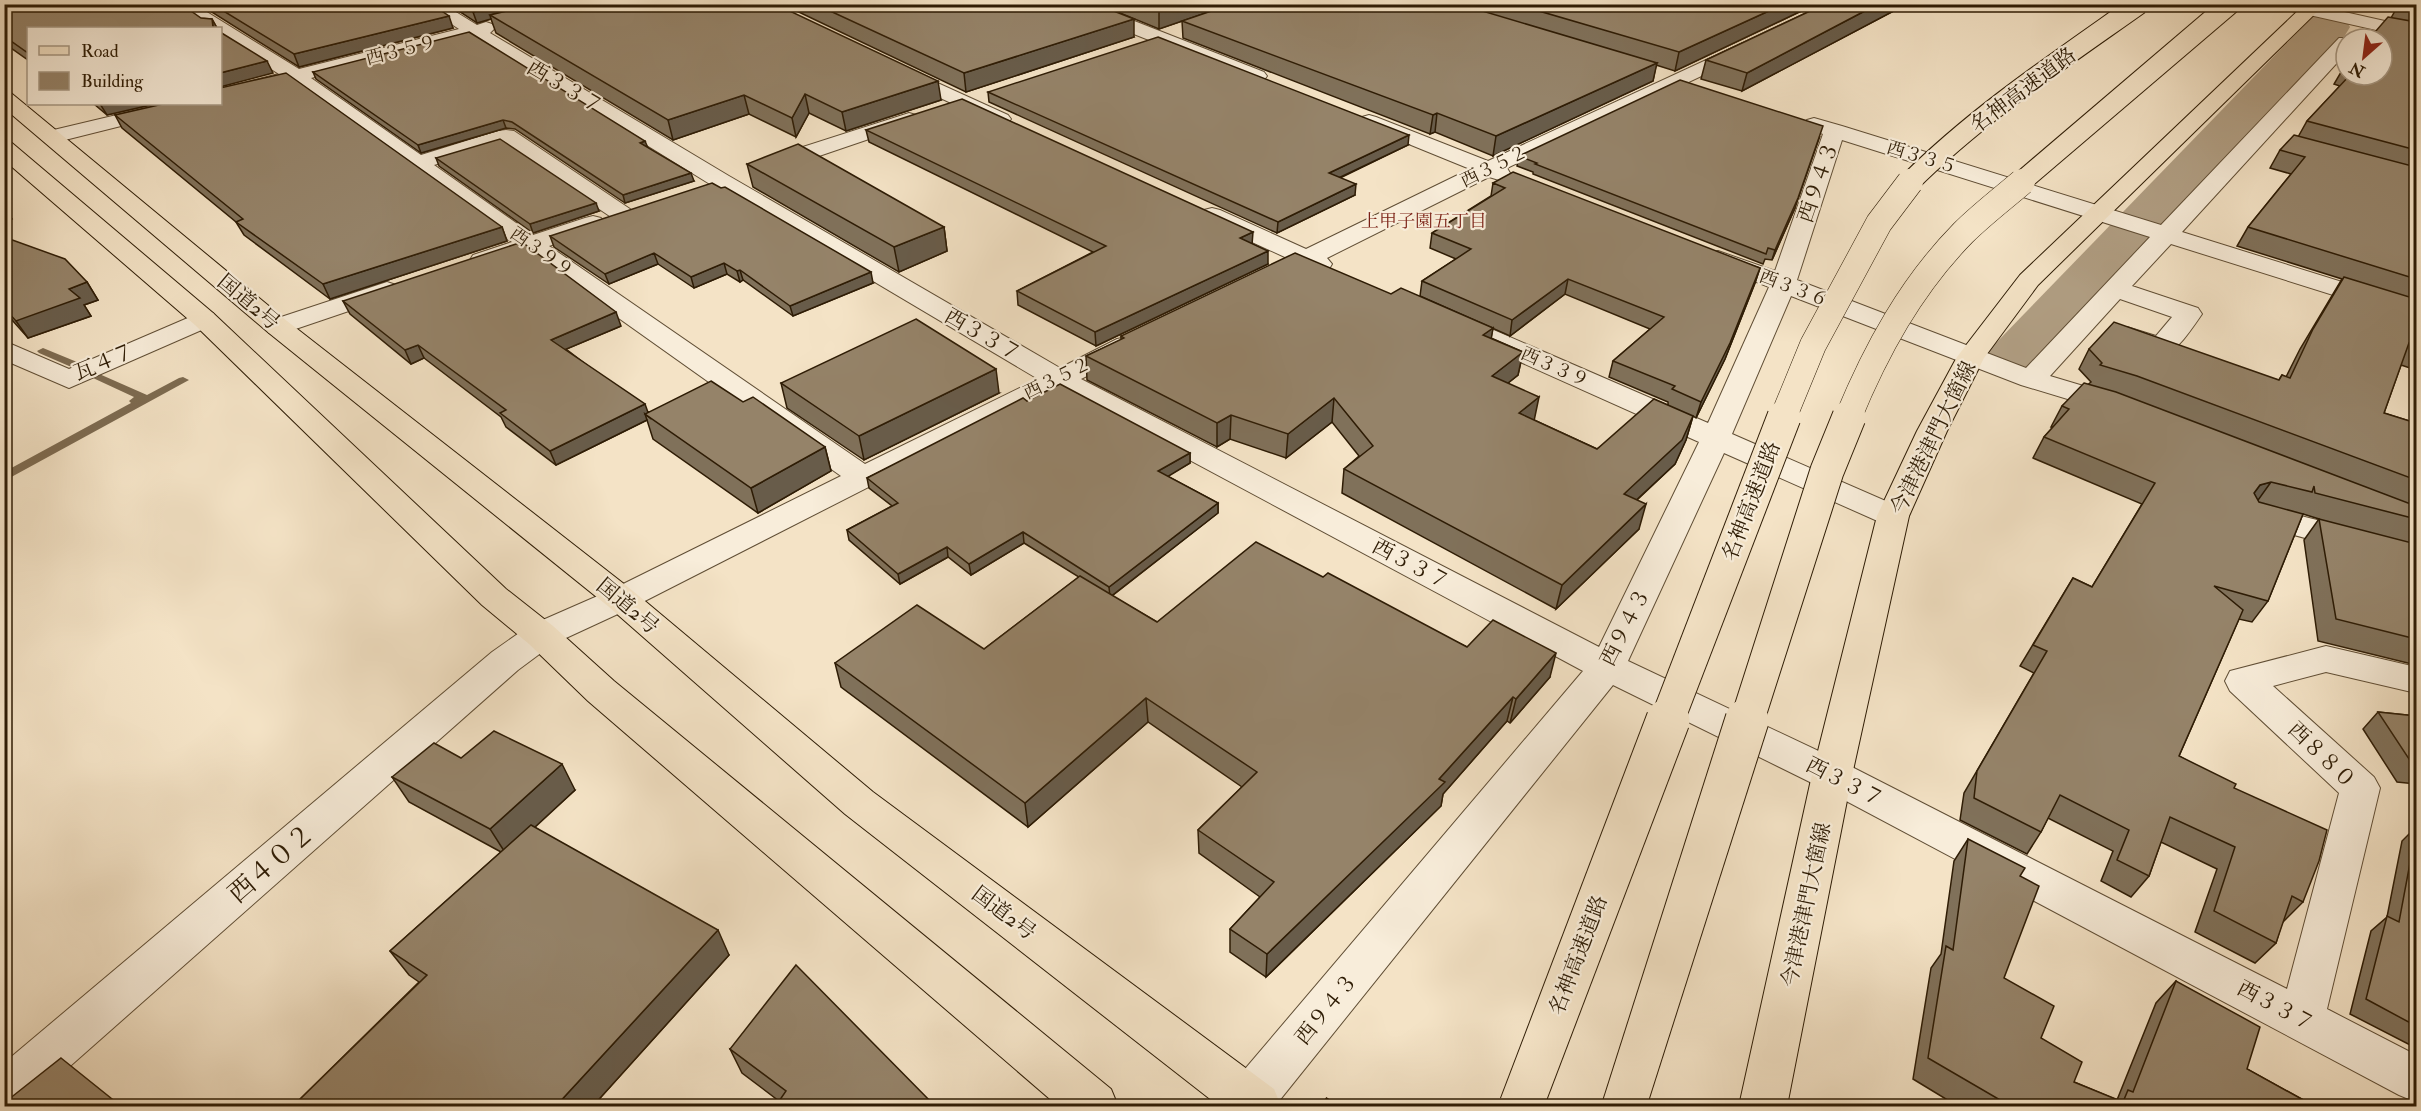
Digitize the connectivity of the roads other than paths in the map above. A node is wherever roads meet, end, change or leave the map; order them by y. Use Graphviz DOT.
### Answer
graph roads {
  1 [pos="182,4"];
  2 [pos="430,4"];
  3 [pos="1074,4"];
  4 [pos="2139,4"];
  5 [pos="2230,4"];
  6 [pos="2379,4"];
  7 [pos="2303,7"];
  8 [pos="2365,22"];
  9 [pos="505,23"];
  10 [pos="1193,26"];
  11 [pos="217,27"];
  12 [pos="2361,27"];
  13 [pos="222,30"];
  14 [pos="473,32"];
  15 [pos="2416,34"];
  16 [pos="1160,37"];
  17 [pos="1762,40"];
  18 [pos="1127,48"];
  19 [pos="2334,56"];
  20 [pos="881,62"];
  21 [pos="1644,70"];
  22 [pos="296,76"];
  23 [pos="1275,83"];
  24 [pos="1689,84"];
  25 [pos="995,91"];
  26 [pos="222,94"];
  27 [pos="4,97"];
  28 [pos="962,102"];
  29 [pos="182,105"];
  30 [pos="1349,113"];
  31 [pos="1790,116"];
  32 [pos="1024,130"];
  33 [pos="1835,130"];
  34 [pos="53,137"];
  35 [pos="2258,137"];
  36 [pos="2280,143"];
  37 [pos="8,155"];
  38 [pos="418,163"];
  39 [pos="1488,169"];
  40 [pos="1521,181"];
  41 [pos="710,185"];
  42 [pos="1187,204"];
  43 [pos="644,206"];
  44 [pos="2098,212"];
  45 [pos="622,214"];
  46 [pos="2149,229"];
  47 [pos="530,244"];
  48 [pos="1696,250"];
  49 [pos="1307,258"];
  50 [pos="462,266"];
  51 [pos="1339,273"];
  52 [pos="406,284"];
  53 [pos="1783,284"];
  54 [pos="1244,288"];
  55 [pos="2116,288"];
  56 [pos="2416,313"];
  57 [pos="204,319"];
  58 [pos="2086,321"];
  59 [pos="1458,325"];
  60 [pos="278,327"];
  61 [pos="1150,333"];
  62 [pos="4,349"];
  63 [pos="1971,357"];
  64 [pos="1057,378"];
  65 [pos="2031,379"];
  66 [pos="2137,413"];
  67 [pos="1715,440"];
  68 [pos="862,477"];
  69 [pos="2257,515"];
  70 [pos="1893,516"];
  71 [pos="2377,547"];
  72 [pos="621,599"];
  73 [pos="541,635"];
  74 [pos="1607,667"];
  75 [pos="2416,680"];
  76 [pos="1832,775"];
  77 [pos="2302,1020"];
  78 [pos="2416,1079"];
  79 [pos="4,1095"];
  80 [pos="1251,1105"];
  81 [pos="1094,1107"];
  82 [pos="1521,1107"];
  83 [pos="1623,1107"];
  84 [pos="1763,1107"];
  1 -- 11 [label="street, 西３９９"];
  2 -- 14 [label="street, 西３３７"];
  3 -- 16 [label="street"];
  4 -- 82 [label="main road, 名神高速道路, bridge"];
  5 -- 83 [label="main road, bridge"];
  6 -- 8 [label="street"];
  7 -- 8 [label="street"];
  7 -- 44 [label="main road, 今津港津門大箇線"];
  8 -- 12 [label="street"];
  8 -- 15 [label="street"];
  9 -- 14 [label="street, 西３５９"];
  10 -- 16 [label="street"];
  13 -- 22 [label="street, 西３９９"];
  14 -- 22 [label="street, 西３５９"];
  14 -- 41 [label="street, 西３３７"];
  16 -- 18 [label="street"];
  16 -- 23 [label="street"];
  17 -- 24 [label="street, 西３５２"];
  19 -- 35 [label="street"];
  20 -- 28 [label="street"];
  21 -- 24 [label="street"];
  22 -- 26 [label="street, 西３５９"];
  22 -- 38 [label="street, 西３９９"];
  24 -- 39 [label="street, 西３５２"];
  25 -- 28 [label="street"];
  27 -- 34 [label="main road, 国道2号"];
  28 -- 32 [label="street"];
  28 -- 41 [label="street"];
  29 -- 34 [label="street"];
  30 -- 39 [label="street"];
  31 -- 33 [label="street, 西３３５"];
  33 -- 44 [label="street, 西３３５"];
  33 -- 53 [label="street, 西９４３"];
  34 -- 60 [label="main road, 国道2号"];
  35 -- 36 [label="street"];
  35 -- 46 [label="street"];
  37 -- 57 [label="main road, 国道2号"];
  38 -- 45 [label="street"];
  38 -- 47 [label="street, 西３９９"];
  39 -- 40 [label="street"];
  39 -- 49 [label="street, 西３５２"];
  41 -- 64 [label="street, 西３３７"];
  42 -- 49 [label="street"];
  43 -- 45 [label="street"];
  44 -- 46 [label="street, 西３３５"];
  44 -- 63 [label="main road, 今津港津門大箇線"];
  45 -- 47 [label="street"];
  46 -- 55 [label="street"];
  46 -- 56 [label="street, 西３３５"];
  47 -- 50 [label="street"];
  47 -- 68 [label="street, 西３９９"];
  48 -- 53 [label="street, 西３３６"];
  49 -- 51 [label="street"];
  49 -- 54 [label="street, 西３５２"];
  52 -- 60 [label="street"];
  53 -- 63 [label="street, 西３３６"];
  53 -- 67 [label="street, 西９４３"];
  55 -- 58 [label="street"];
  55 -- 58 [label="street"];
  57 -- 62 [label="street, 瓦４７"];
  57 -- 73 [label="main road, 国道2号"];
  58 -- 65 [label="street"];
  59 -- 67 [label="street, 西３３９"];
  60 -- 72 [label="main road, 国道2号"];
  61 -- 64 [label="street, 西３５２"];
  63 -- 65 [label="street, 西３３６"];
  63 -- 70 [label="main road, 今津港津門大箇線"];
  64 -- 68 [label="street, 西３５２"];
  64 -- 74 [label="street, 西３３７"];
  65 -- 66 [label="street, 西３３６"];
  67 -- 70 [label="street, 西３３９"];
  67 -- 74 [label="street, 西９４３"];
  68 -- 72 [label="street, 西３５２"];
  69 -- 71 [label="street"];
  70 -- 76 [label="main road, 今津港津門大箇線"];
  72 -- 73 [label="street, 西３５２"];
  72 -- 80 [label="main road, 国道2号"];
  73 -- 79 [label="street, 西４０２"];
  73 -- 81 [label="main road, 国道2号"];
  74 -- 76 [label="street, 西３３７"];
  74 -- 80 [label="street, 西９４３"];
  75 -- 77 [label="street, 西８８０"];
  76 -- 77 [label="street, 西３３７"];
  76 -- 84 [label="main road, 今津港津門大箇線"];
  77 -- 78 [label="street, 西３３７"];
}
